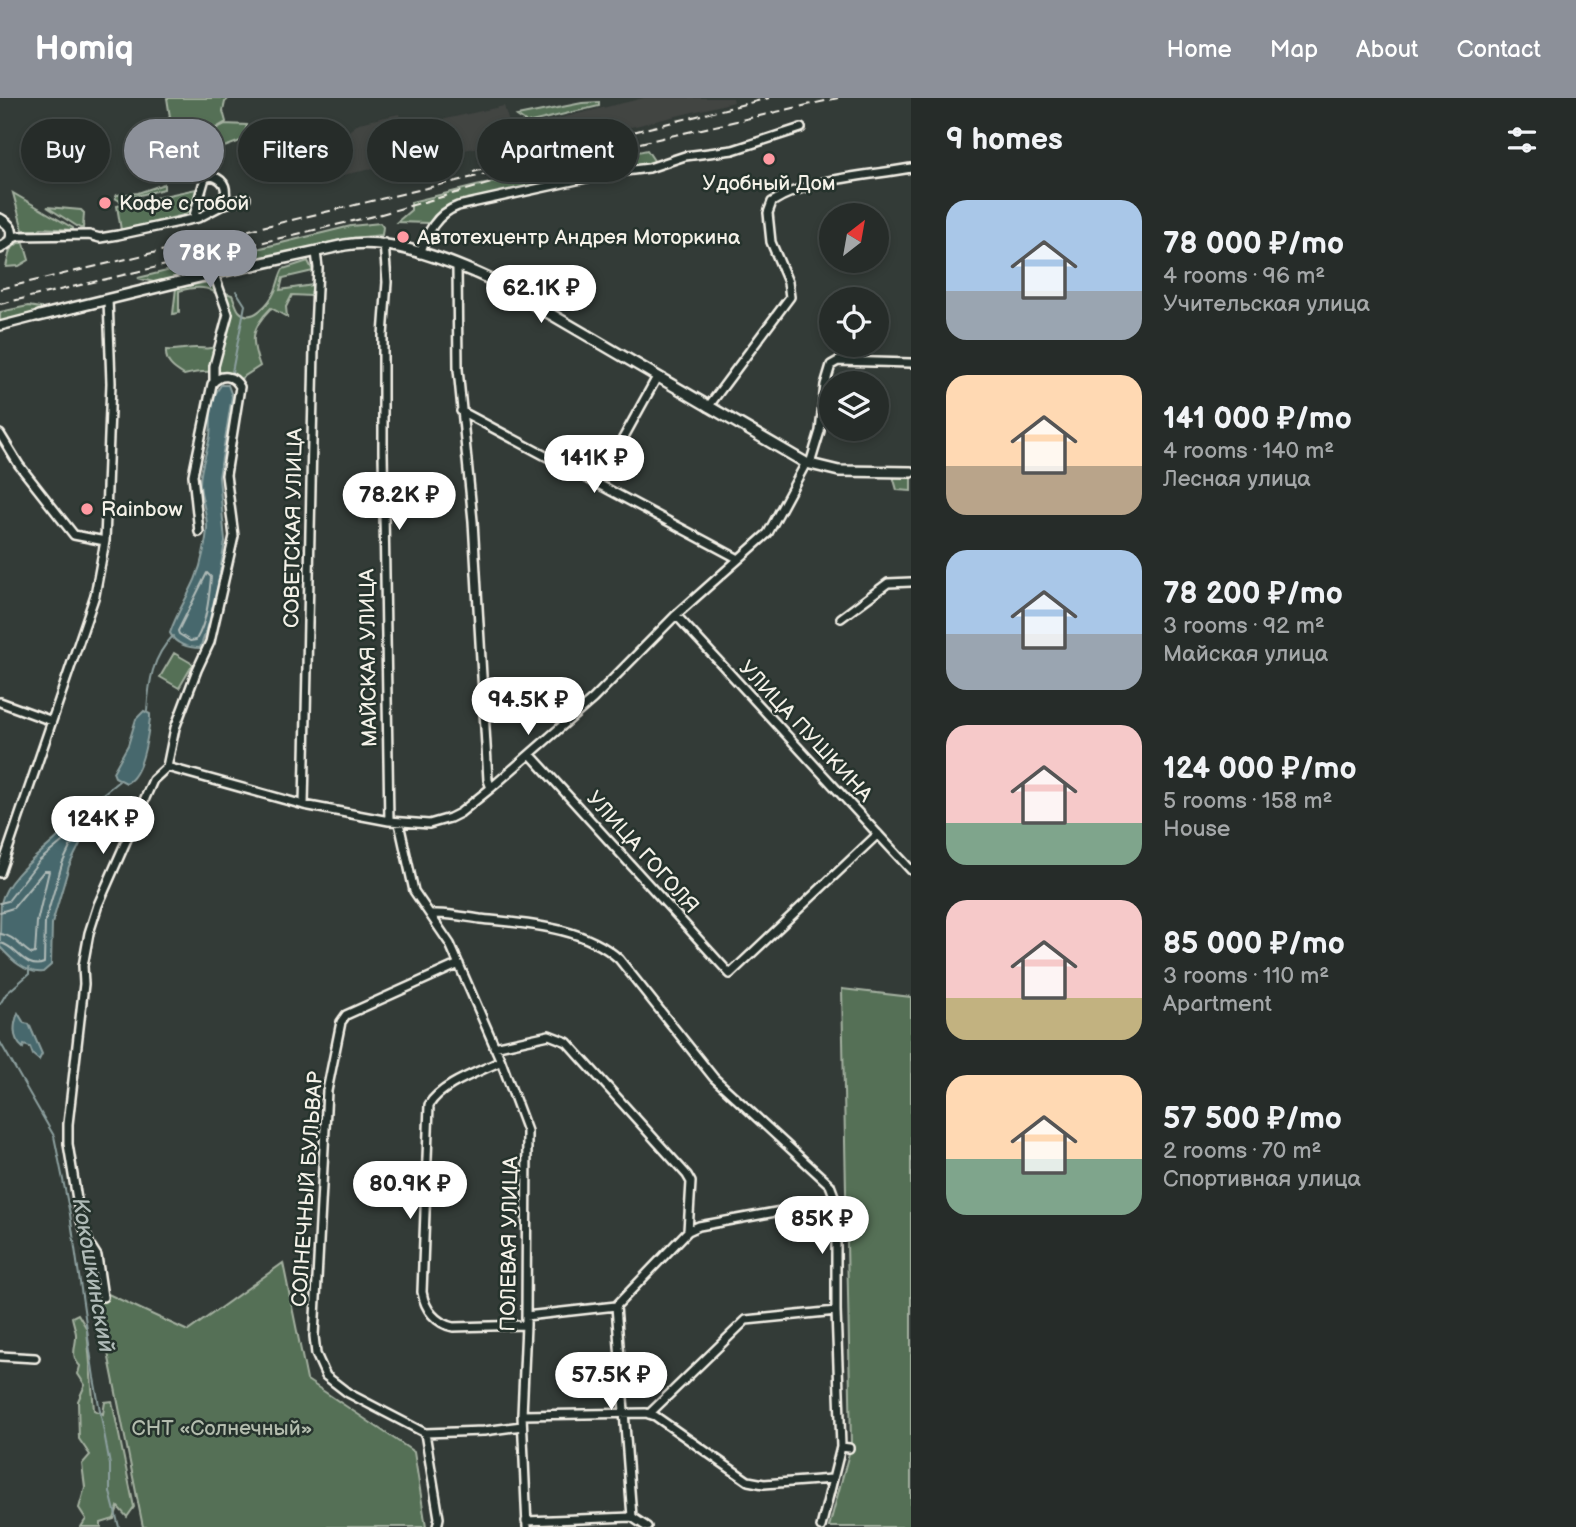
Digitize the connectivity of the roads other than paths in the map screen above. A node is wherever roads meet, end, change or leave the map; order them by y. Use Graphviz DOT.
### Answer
graph roads {
  1 [pos="801,128"];
  2 [pos="911,168"];
  3 [pos="246,198"];
  4 [pos="225,204"];
  5 [pos="0,219"];
  6 [pos="193,219"];
  7 [pos="14,235"];
  8 [pos="384,243"];
  9 [pos="0,248"];
  10 [pos="316,251"];
  11 [pos="420,254"];
  12 [pos="457,266"];
  13 [pos="214,274"];
  14 [pos="108,299"];
  15 [pos="39,316"];
  16 [pos="0,326"];
  17 [pos="911,363"];
  18 [pos="657,377"];
  19 [pos="217,379"];
  20 [pos="708,407"];
  21 [pos="461,411"];
  22 [pos="0,434"];
  23 [pos="808,464"];
  24 [pos="911,472"];
  25 [pos="599,482"];
  26 [pos="199,532"];
  27 [pos="105,541"];
  28 [pos="737,558"];
  29 [pos="911,582"];
  30 [pos="677,615"];
  31 [pos="841,618"];
  32 [pos="0,702"];
  33 [pos="52,721"];
  34 [pos="530,754"];
  35 [pos="167,767"];
  36 [pos="491,788"];
  37 [pos="304,805"];
  38 [pos="389,821"];
  39 [pos="399,823"];
  40 [pos="878,834"];
  41 [pos="0,844"];
  42 [pos="10,845"];
  43 [pos="911,870"];
  44 [pos="0,873"];
  45 [pos="432,914"];
  46 [pos="459,964"];
  47 [pos="494,1047"];
  48 [pos="500,1061"];
  49 [pos="836,1202"];
  50 [pos="688,1231"];
  51 [pos="103,1297"];
  52 [pos="616,1306"];
  53 [pos="836,1311"];
  54 [pos="526,1321"];
  55 [pos="0,1356"];
  56 [pos="34,1358"];
  57 [pos="649,1413"];
  58 [pos="625,1414"];
  59 [pos="522,1415"];
  60 [pos="522,1426"];
  61 [pos="425,1433"];
  62 [pos="832,1479"];
  63 [pos="632,1517"];
  64 [pos="527,1524"];
  65 [pos="437,1527"];
  66 [pos="647,1527"];
  67 [pos="821,1527"];
  1 -- 11 [label="street"];
  2 -- 20 [label="street"];
  3 -- 4 [label="street"];
  4 -- 6 [label="street"];
  4 -- 6 [label="street"];
  5 -- 7 [label="street"];
  6 -- 7 [label="street"];
  7 -- 9 [label="street"];
  8 -- 10 [label="street"];
  8 -- 11 [label="street"];
  8 -- 38 [label="street, МАЙСКАЯ УЛИЦА"];
  10 -- 13 [label="street"];
  10 -- 37 [label="street, СОВЕТСКАЯ УЛИЦА"];
  11 -- 12 [label="street"];
  12 -- 18 [label="street"];
  12 -- 21 [label="street"];
  13 -- 14 [label="street"];
  13 -- 19 [label="street"];
  14 -- 15 [label="street"];
  14 -- 27 [label="street"];
  15 -- 16 [label="street"];
  17 -- 23 [label="street"];
  18 -- 20 [label="street"];
  18 -- 25 [label="street"];
  19 -- 26 [label="street"];
  19 -- 35 [label="street"];
  20 -- 23 [label="street"];
  21 -- 25 [label="street"];
  21 -- 36 [label="street"];
  22 -- 27 [label="street"];
  23 -- 24 [label="street"];
  23 -- 28 [label="street"];
  25 -- 28 [label="street"];
  27 -- 33 [label="street"];
  28 -- 30 [label="street"];
  29 -- 31 [label="street"];
  30 -- 34 [label="street"];
  30 -- 40 [label="street, УЛИЦА ПУШКИНА"];
  32 -- 33 [label="street"];
  33 -- 42 [label="street"];
  34 -- 36 [label="street"];
  34 -- 40 [label="street, УЛИЦА ГОГОЛЯ"];
  35 -- 37 [label="street"];
  35 -- 51 [label="street"];
  36 -- 39 [label="street"];
  37 -- 38 [label="street"];
  38 -- 39 [label="street"];
  39 -- 45 [label="street, ПОЛЕВАЯ УЛИЦА"];
  40 -- 43 [label="street, УЛИЦА ПУШКИНА"];
  41 -- 42 [label="street"];
  42 -- 44 [label="street"];
  45 -- 46 [label="street, ПОЛЕВАЯ УЛИЦА"];
  45 -- 49 [label="street"];
  46 -- 47 [label="street, ПОЛЕВАЯ УЛИЦА"];
  46 -- 61 [label="street, СОЛНЕЧНЫЙ БУЛЬВАР"];
  47 -- 48 [label="street, ПОЛЕВАЯ УЛИЦА"];
  47 -- 50 [label="street"];
  48 -- 54 [label="street, ПОЛЕВАЯ УЛИЦА"];
  48 -- 54 [label="street"];
  49 -- 50 [label="street"];
  49 -- 53 [label="street"];
  50 -- 52 [label="street"];
  52 -- 54 [label="street"];
  52 -- 58 [label="street"];
  53 -- 57 [label="street"];
  53 -- 62 [label="street"];
  54 -- 59 [label="street, ПОЛЕВАЯ УЛИЦА"];
  55 -- 56 [label="street"];
  57 -- 58 [label="street"];
  57 -- 62 [label="street"];
  58 -- 59 [label="street"];
  58 -- 63 [label="street"];
  59 -- 60 [label="street, ПОЛЕВАЯ УЛИЦА"];
  60 -- 61 [label="street, СОЛНЕЧНЫЙ БУЛЬВАР"];
  60 -- 64 [label="street, ПОЛЕВАЯ УЛИЦА"];
  61 -- 65 [label="street"];
  62 -- 67 [label="street"];
  63 -- 64 [label="street"];
  63 -- 66 [label="street"];
}
